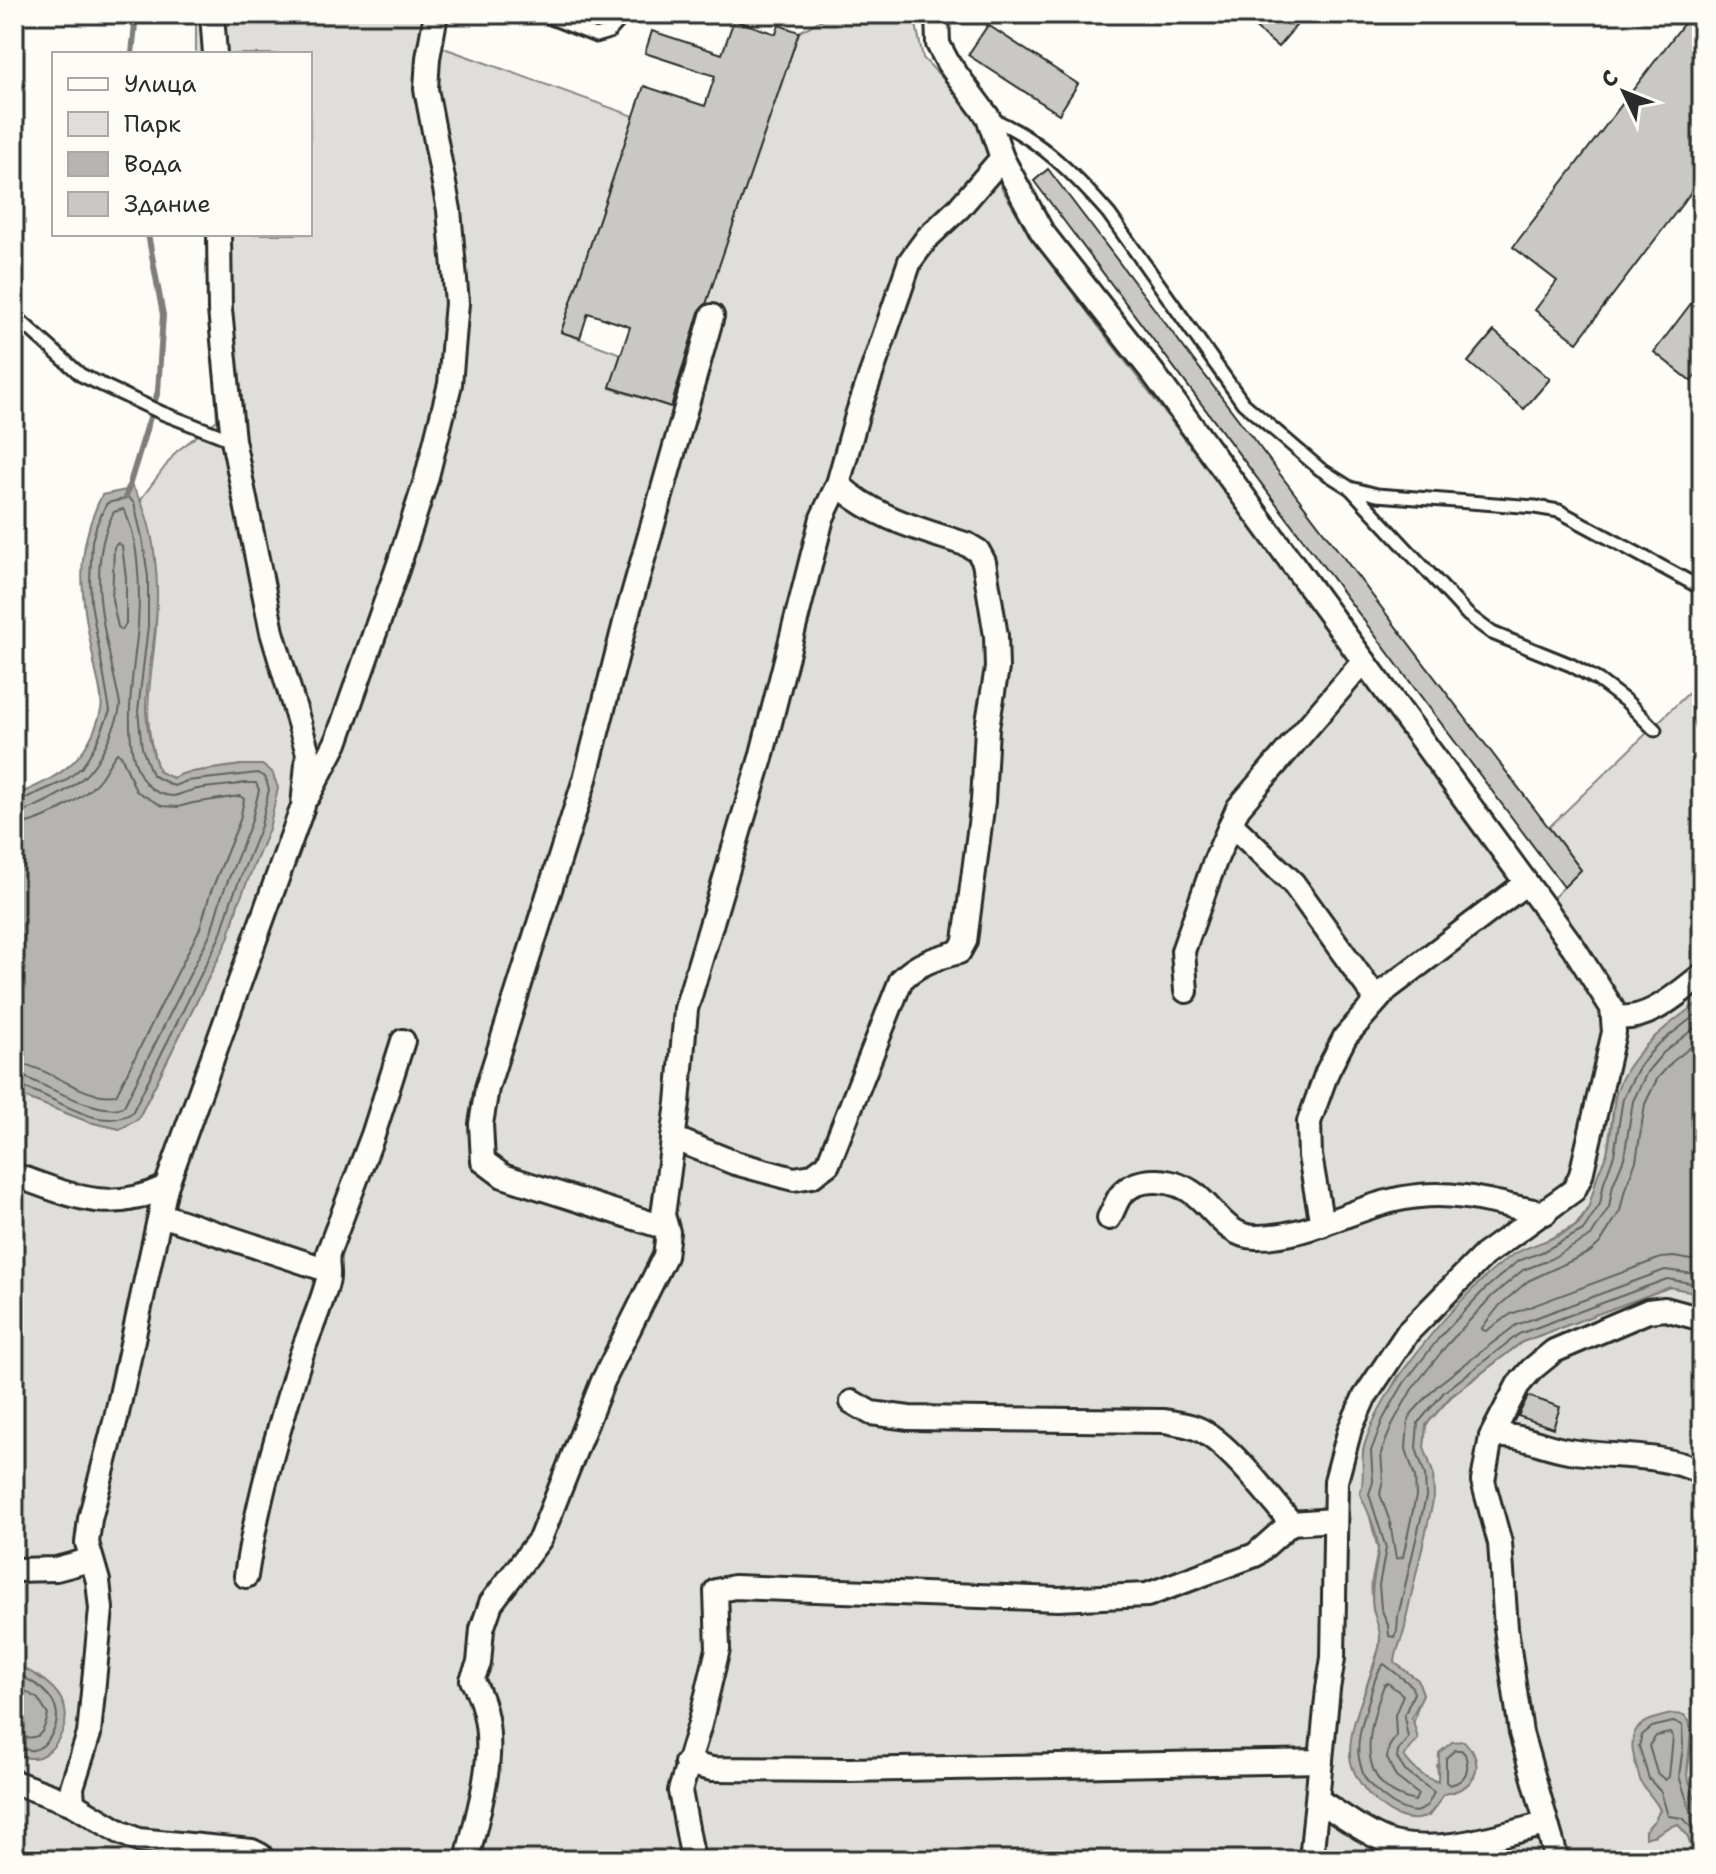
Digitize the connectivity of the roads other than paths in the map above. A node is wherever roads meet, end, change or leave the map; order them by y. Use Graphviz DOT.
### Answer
graph roads {
  1 [pos="212,14"];
  2 [pos="436,14"];
  3 [pos="541,14"];
  4 [pos="625,14"];
  5 [pos="937,14"];
  6 [pos="215,52"];
  7 [pos="988,117"];
  8 [pos="1002,158"];
  9 [pos="219,236"];
  10 [pos="14,315"];
  11 [pos="712,316"];
  12 [pos="233,440"];
  13 [pos="838,484"];
  14 [pos="1350,488"];
  15 [pos="1701,588"];
  16 [pos="1364,661"];
  17 [pos="1655,730"];
  18 [pos="303,806"];
  19 [pos="1231,824"];
  20 [pos="1526,883"];
  21 [pos="1702,975"];
  22 [pos="1186,991"];
  23 [pos="1377,1000"];
  24 [pos="1614,1017"];
  25 [pos="403,1041"];
  26 [pos="673,1138"];
  27 [pos="14,1175"];
  28 [pos="166,1187"];
  29 [pos="1545,1213"];
  30 [pos="161,1215"];
  31 [pos="1109,1218"];
  32 [pos="1322,1225"];
  33 [pos="666,1228"];
  34 [pos="327,1270"];
  35 [pos="1702,1319"];
  36 [pos="852,1402"];
  37 [pos="1491,1437"];
  38 [pos="1702,1473"];
  39 [pos="1334,1520"];
  40 [pos="1291,1523"];
  41 [pos="90,1560"];
  42 [pos="14,1570"];
  43 [pos="246,1576"];
  44 [pos="1321,1761"];
  45 [pos="686,1763"];
  46 [pos="14,1782"];
  47 [pos="1318,1800"];
  48 [pos="73,1804"];
  49 [pos="1546,1824"];
  50 [pos="1309,1859"];
  51 [pos="260,1860"];
  52 [pos="467,1860"];
  53 [pos="693,1860"];
  54 [pos="1557,1860"];
  1 -- 6 [label="street"];
  2 -- 18 [label="street"];
  3 -- 4 [label="lane"];
  5 -- 7 [label="street"];
  7 -- 8 [label="street"];
  7 -- 14 [label="lane"];
  8 -- 13 [label="street"];
  8 -- 16 [label="street"];
  9 -- 12 [label="street"];
  10 -- 12 [label="lane"];
  11 -- 33 [label="street"];
  12 -- 18 [label="street"];
  13 -- 26 [label="street"];
  13 -- 26 [label="street"];
  14 -- 15 [label="lane"];
  14 -- 17 [label="lane"];
  16 -- 19 [label="street"];
  16 -- 20 [label="street"];
  18 -- 28 [label="street"];
  19 -- 22 [label="street"];
  19 -- 23 [label="street"];
  20 -- 23 [label="street"];
  20 -- 24 [label="street"];
  21 -- 24 [label="street"];
  23 -- 32 [label="street"];
  24 -- 29 [label="street"];
  25 -- 34 [label="street"];
  26 -- 33 [label="street"];
  27 -- 28 [label="street"];
  28 -- 30 [label="street"];
  29 -- 32 [label="street"];
  29 -- 39 [label="street"];
  30 -- 34 [label="street"];
  30 -- 41 [label="street"];
  31 -- 32 [label="street"];
  33 -- 52 [label="street"];
  34 -- 43 [label="street"];
  35 -- 37 [label="street"];
  36 -- 40 [label="street"];
  37 -- 38 [label="street"];
  37 -- 49 [label="street"];
  39 -- 40 [label="street"];
  39 -- 44 [label="street"];
  40 -- 45 [label="street"];
  41 -- 42 [label="street"];
  41 -- 48 [label="street"];
  44 -- 45 [label="street"];
  44 -- 47 [label="street"];
  45 -- 53 [label="street"];
  46 -- 48 [label="street"];
  47 -- 49 [label="street"];
  47 -- 50 [label="street"];
  48 -- 51 [label="street"];
  49 -- 54 [label="street"];
}
